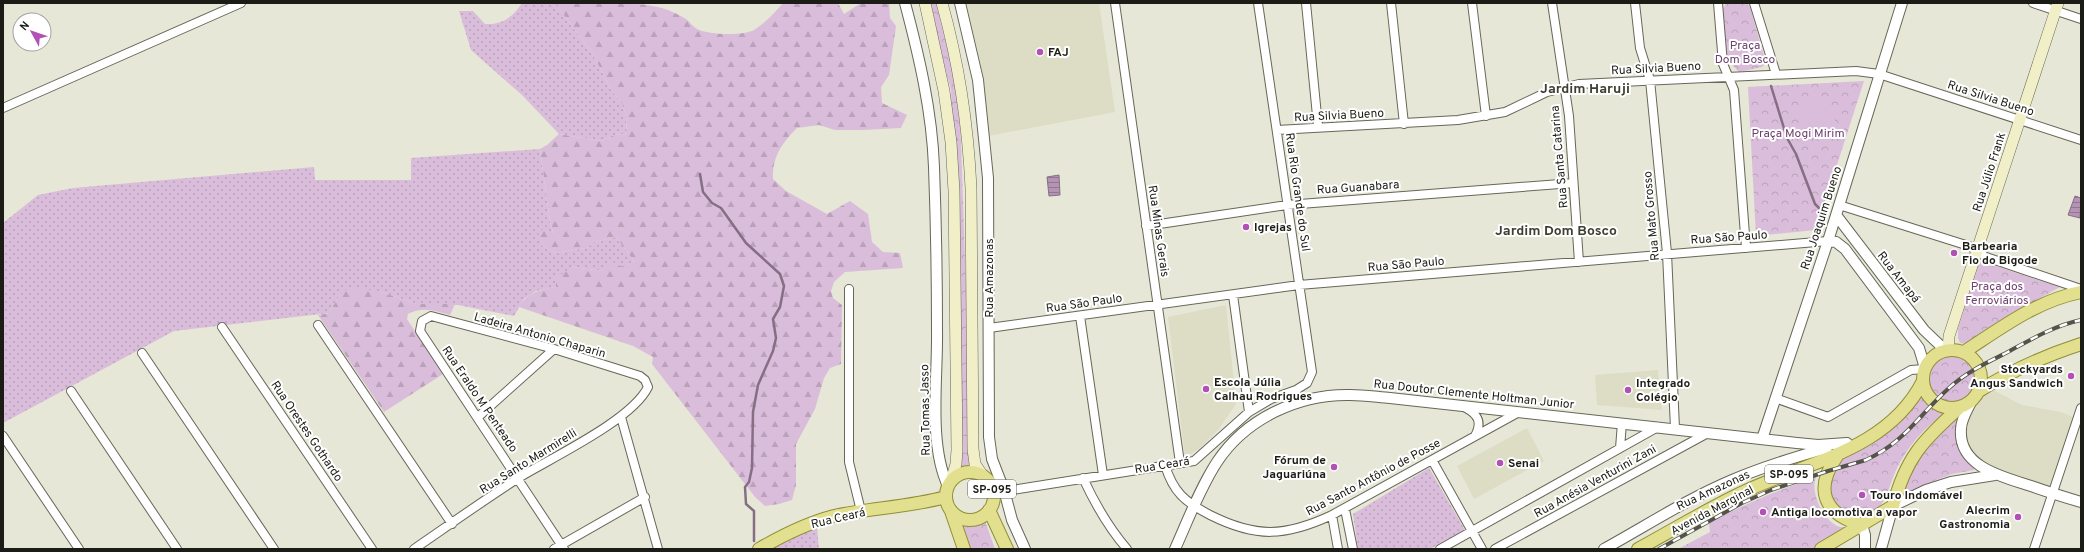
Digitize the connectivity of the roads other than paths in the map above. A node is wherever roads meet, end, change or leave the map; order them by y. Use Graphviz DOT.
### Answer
graph roads {
  1 [pos="241,3"];
  2 [pos="905,3"];
  3 [pos="925,3"];
  4 [pos="942,3"];
  5 [pos="960,3"];
  6 [pos="1115,3"];
  7 [pos="1258,3"];
  8 [pos="1306,3"];
  9 [pos="1391,3"];
  10 [pos="1472,3"];
  11 [pos="1552,3"];
  12 [pos="1635,3"];
  13 [pos="1718,3"];
  14 [pos="1754,3"];
  15 [pos="1902,3"];
  16 [pos="2032,3"];
  17 [pos="2057,7"];
  18 [pos="2081,19"];
  19 [pos="1776,74"];
  20 [pos="1879,74"];
  21 [pos="1730,76"];
  22 [pos="1650,80"];
  23 [pos="1564,88"];
  24 [pos="3,108"];
  25 [pos="1486,116"];
  26 [pos="2020,120"];
  27 [pos="1404,124"];
  28 [pos="1318,126"];
  29 [pos="1277,130"];
  30 [pos="2081,140"];
  31 [pos="1573,183"];
  32 [pos="1287,205"];
  33 [pos="1839,205"];
  34 [pos="1836,215"];
  35 [pos="1146,226"];
  36 [pos="1828,241"];
  37 [pos="1746,248"];
  38 [pos="1977,251"];
  39 [pos="1667,253"];
  40 [pos="1579,262"];
  41 [pos="1299,285"];
  42 [pos="2081,288"];
  43 [pos="849,289"];
  44 [pos="2081,292"];
  45 [pos="1233,295"];
  46 [pos="1157,305"];
  47 [pos="1080,316"];
  48 [pos="422,321"];
  49 [pos="318,324"];
  50 [pos="222,327"];
  51 [pos="989,328"];
  52 [pos="2081,344"];
  53 [pos="554,350"];
  54 [pos="1947,350"];
  55 [pos="1964,352"];
  56 [pos="142,353"];
  57 [pos="1924,373"];
  58 [pos="1307,383"];
  59 [pos="648,387"];
  60 [pos="71,391"];
  61 [pos="1976,395"];
  62 [pos="1775,398"];
  63 [pos="1464,406"];
  64 [pos="1959,408"];
  65 [pos="2081,408"];
  66 [pos="1248,412"];
  67 [pos="1519,412"];
  68 [pos="478,417"];
  69 [pos="622,417"];
  70 [pos="1622,423"];
  71 [pos="1658,427"];
  72 [pos="1675,428"];
  73 [pos="1706,434"];
  74 [pos="1875,434"];
  75 [pos="3,436"];
  76 [pos="1474,436"];
  77 [pos="1762,439"];
  78 [pos="1847,443"];
  79 [pos="1620,448"];
  80 [pos="1837,456"];
  81 [pos="1432,460"];
  82 [pos="1180,463"];
  83 [pos="1165,465"];
  84 [pos="1103,475"];
  85 [pos="1995,475"];
  86 [pos="983,476"];
  87 [pos="519,478"];
  88 [pos="1083,478"];
  89 [pos="948,488"];
  90 [pos="999,492"];
  91 [pos="2052,493"];
  92 [pos="645,497"];
  93 [pos="2081,502"];
  94 [pos="1893,506"];
  95 [pos="1194,507"];
  96 [pos="1344,508"];
  97 [pos="989,510"];
  98 [pos="861,511"];
  99 [pos="951,511"];
  100 [pos="1332,515"];
  101 [pos="452,524"];
  102 [pos="1862,525"];
  103 [pos="1472,531"];
  104 [pos="560,548"];
  105 [pos="79,549"];
  106 [pos="177,549"];
  107 [pos="274,549"];
  108 [pos="372,549"];
  109 [pos="414,549"];
  110 [pos="658,549"];
  111 [pos="759,549"];
  112 [pos="964,549"];
  113 [pos="1007,549"];
  114 [pos="1025,549"];
  115 [pos="1127,549"];
  116 [pos="1175,549"];
  117 [pos="1338,549"];
  118 [pos="1353,549"];
  119 [pos="1440,549"];
  120 [pos="1482,549"];
  121 [pos="1495,549"];
  122 [pos="1604,549"];
  123 [pos="1638,549"];
  124 [pos="1822,549"];
  125 [pos="1865,549"];
  126 [pos="1881,549"];
  127 [pos="2034,549"];
  1 -- 24 [label="street"];
  2 -- 89 [label="street, Rua Tomas Jasso"];
  3 -- 89 [label="main road"];
  4 -- 86 [label="main road"];
  5 -- 51 [label="street, Rua Amazonas"];
  6 -- 35 [label="street, Rua Minas Gerais"];
  7 -- 29 [label="street, Rua Rio Grande do Sul"];
  8 -- 28 [label="street"];
  9 -- 27 [label="street"];
  10 -- 25 [label="street"];
  11 -- 23 [label="street, Rua Santa Catarina"];
  12 -- 22 [label="street, Rua Mato Grosso"];
  13 -- 21 [label="street"];
  14 -- 19 [label="street"];
  15 -- 20 [label="street, Rua Joaquim Bueno"];
  16 -- 17 [label="street"];
  17 -- 18 [label="street"];
  17 -- 26 [label="main road, Rua Júlio Frank"];
  19 -- 20 [label="street, Rua Silvia Bueno"];
  19 -- 21 [label="street, Rua Silvia Bueno"];
  20 -- 26 [label="street, Rua Silvia Bueno"];
  20 -- 33 [label="street, Rua Joaquim Bueno"];
  21 -- 22 [label="street, Rua Silvia Bueno"];
  21 -- 37 [label="street"];
  22 -- 23 [label="street, Rua Silvia Bueno"];
  22 -- 39 [label="street, Rua Mato Grosso"];
  23 -- 25 [label="street, Rua Silvia Bueno"];
  23 -- 31 [label="street, Rua Santa Catarina"];
  25 -- 27 [label="street, Rua Silvia Bueno"];
  26 -- 30 [label="street, Rua Silvia Bueno"];
  26 -- 38 [label="main road, Rua Júlio Frank"];
  27 -- 28 [label="street, Rua Silvia Bueno"];
  28 -- 29 [label="street, Rua Silvia Bueno"];
  29 -- 32 [label="street, Rua Rio Grande do Sul"];
  31 -- 32 [label="street, Rua Guanabara"];
  31 -- 40 [label="street, Rua Santa Catarina"];
  32 -- 35 [label="street, Rua Guanabara"];
  32 -- 41 [label="street, Rua Rio Grande do Sul"];
  33 -- 34 [label="street, Rua Joaquim Bueno"];
  33 -- 38 [label="street"];
  34 -- 36 [label="street, Rua Joaquim Bueno"];
  34 -- 54 [label="street, Rua Amapá"];
  35 -- 46 [label="street, Rua Minas Gerais"];
  36 -- 37 [label="street, Rua São Paulo"];
  36 -- 57 [label="street"];
  36 -- 62 [label="street, Rua Joaquim Bueno"];
  37 -- 39 [label="street, Rua São Paulo"];
  38 -- 42 [label="street"];
  38 -- 54 [label="main road, Rua Júlio Frank"];
  39 -- 40 [label="street, Rua São Paulo"];
  39 -- 72 [label="street, Rua Mato Grosso"];
  40 -- 41 [label="street, Rua São Paulo"];
  41 -- 45 [label="street, Rua São Paulo"];
  41 -- 58 [label="street, Rua Rio Grande do Sul"];
  43 -- 98 [label="street"];
  44 -- 55 [label="main road"];
  45 -- 46 [label="street, Rua São Paulo"];
  45 -- 66 [label="street"];
  46 -- 47 [label="street, Rua São Paulo"];
  46 -- 82 [label="street, Rua Minas Gerais"];
  47 -- 51 [label="street, Rua São Paulo"];
  47 -- 84 [label="street"];
  48 -- 53 [label="street, Ladeira Antonio Chaparin"];
  48 -- 68 [label="street, Rua Eraldo M Penteado"];
  49 -- 101 [label="street"];
  50 -- 108 [label="street, Rua Orestes Gothardo"];
  51 -- 90 [label="street, Rua Amazonas"];
  52 -- 61 [label="main road"];
  53 -- 59 [label="street, Ladeira Antonio Chaparin"];
  53 -- 68 [label="street"];
  54 -- 55 [label="main road"];
  54 -- 57 [label="main road, SP-095"];
  55 -- 61 [label="main road"];
  56 -- 107 [label="street"];
  57 -- 62 [label="street"];
  57 -- 64 [label="main road"];
  57 -- 74 [label="main road, Avenida Marginal / SP-095"];
  58 -- 66 [label="street, Rua Ceará"];
  59 -- 69 [label="street, Rua Santo Marmirelli"];
  60 -- 106 [label="street"];
  61 -- 64 [label="main road"];
  61 -- 85 [label="street"];
  62 -- 77 [label="street, Rua Joaquim Bueno"];
  63 -- 67 [label="street, Rua Doutor Clemente Holtman Junior"];
  63 -- 76 [label="street"];
  63 -- 95 [label="street, Rua Doutor Clemente Holtman Junior"];
  64 -- 94 [label="main road"];
  65 -- 91 [label="street"];
  66 -- 82 [label="street, Rua Ceará"];
  67 -- 70 [label="street, Rua Doutor Clemente Holtman Junior"];
  67 -- 76 [label="street, Rua Santo Antônio de Posse"];
  68 -- 87 [label="street, Rua Eraldo M Penteado"];
  69 -- 87 [label="street, Rua Santo Marmirelli"];
  69 -- 92 [label="street"];
  70 -- 71 [label="street, Rua Doutor Clemente Holtman Junior"];
  70 -- 79 [label="street"];
  71 -- 72 [label="street, Rua Doutor Clemente Holtman Junior"];
  71 -- 79 [label="street, Rua Anésia Venturini Zani"];
  72 -- 73 [label="street, Rua Doutor Clemente Holtman Junior"];
  73 -- 77 [label="street, Rua Doutor Clemente Holtman Junior"];
  73 -- 121 [label="street, Rua Anésia Venturini Zani"];
  74 -- 78 [label="street, Rua Amazonas"];
  74 -- 80 [label="main road, Avenida Marginal / SP-095"];
  75 -- 105 [label="street"];
  76 -- 81 [label="street, Rua Santo Antônio de Posse"];
  77 -- 78 [label="street, Rua Doutor Clemente Holtman Junior"];
  78 -- 122 [label="street, Rua Amazonas"];
  79 -- 103 [label="street, Rua Anésia Venturini Zani"];
  80 -- 102 [label="main road"];
  80 -- 123 [label="main road, Avenida Marginal / SP-095"];
  81 -- 96 [label="street, Rua Santo Antônio de Posse"];
  81 -- 103 [label="street"];
  82 -- 83 [label="street, Rua Ceará"];
  83 -- 84 [label="street, Rua Ceará"];
  83 -- 95 [label="street, Rua Santo Antônio de Posse"];
  84 -- 88 [label="street, Rua Ceará"];
  85 -- 91 [label="street"];
  85 -- 94 [label="street"];
  86 -- 89 [label="main road, SP-095"];
  86 -- 90 [label="main road, SP-095"];
  87 -- 101 [label="street, Rua Santo Marmirelli"];
  87 -- 104 [label="street, Rua Eraldo M Penteado"];
  88 -- 90 [label="street, Rua Ceará"];
  88 -- 115 [label="street"];
  89 -- 98 [label="main road, Rua Ceará / SP-095"];
  89 -- 99 [label="main road"];
  90 -- 97 [label="main road, SP-095"];
  90 -- 114 [label="street, Rua Amazonas"];
  91 -- 93 [label="street"];
  91 -- 127 [label="street"];
  92 -- 104 [label="street"];
  92 -- 110 [label="street"];
  94 -- 102 [label="main road"];
  94 -- 126 [label="street"];
  95 -- 100 [label="street, Rua Santo Antônio de Posse"];
  95 -- 116 [label="street, Rua Doutor Clemente Holtman Junior"];
  96 -- 100 [label="street, Rua Santo Antônio de Posse"];
  96 -- 118 [label="street"];
  97 -- 99 [label="main road, SP-095"];
  97 -- 113 [label="main road, SP-095"];
  98 -- 111 [label="main road, Rua Ceará / SP-095"];
  99 -- 112 [label="main road"];
  100 -- 117 [label="street"];
  101 -- 109 [label="street, Rua Santo Marmirelli"];
  102 -- 124 [label="main road"];
  102 -- 125 [label="street"];
  103 -- 119 [label="street, Rua Anésia Venturini Zani"];
  103 -- 120 [label="street"];
}
